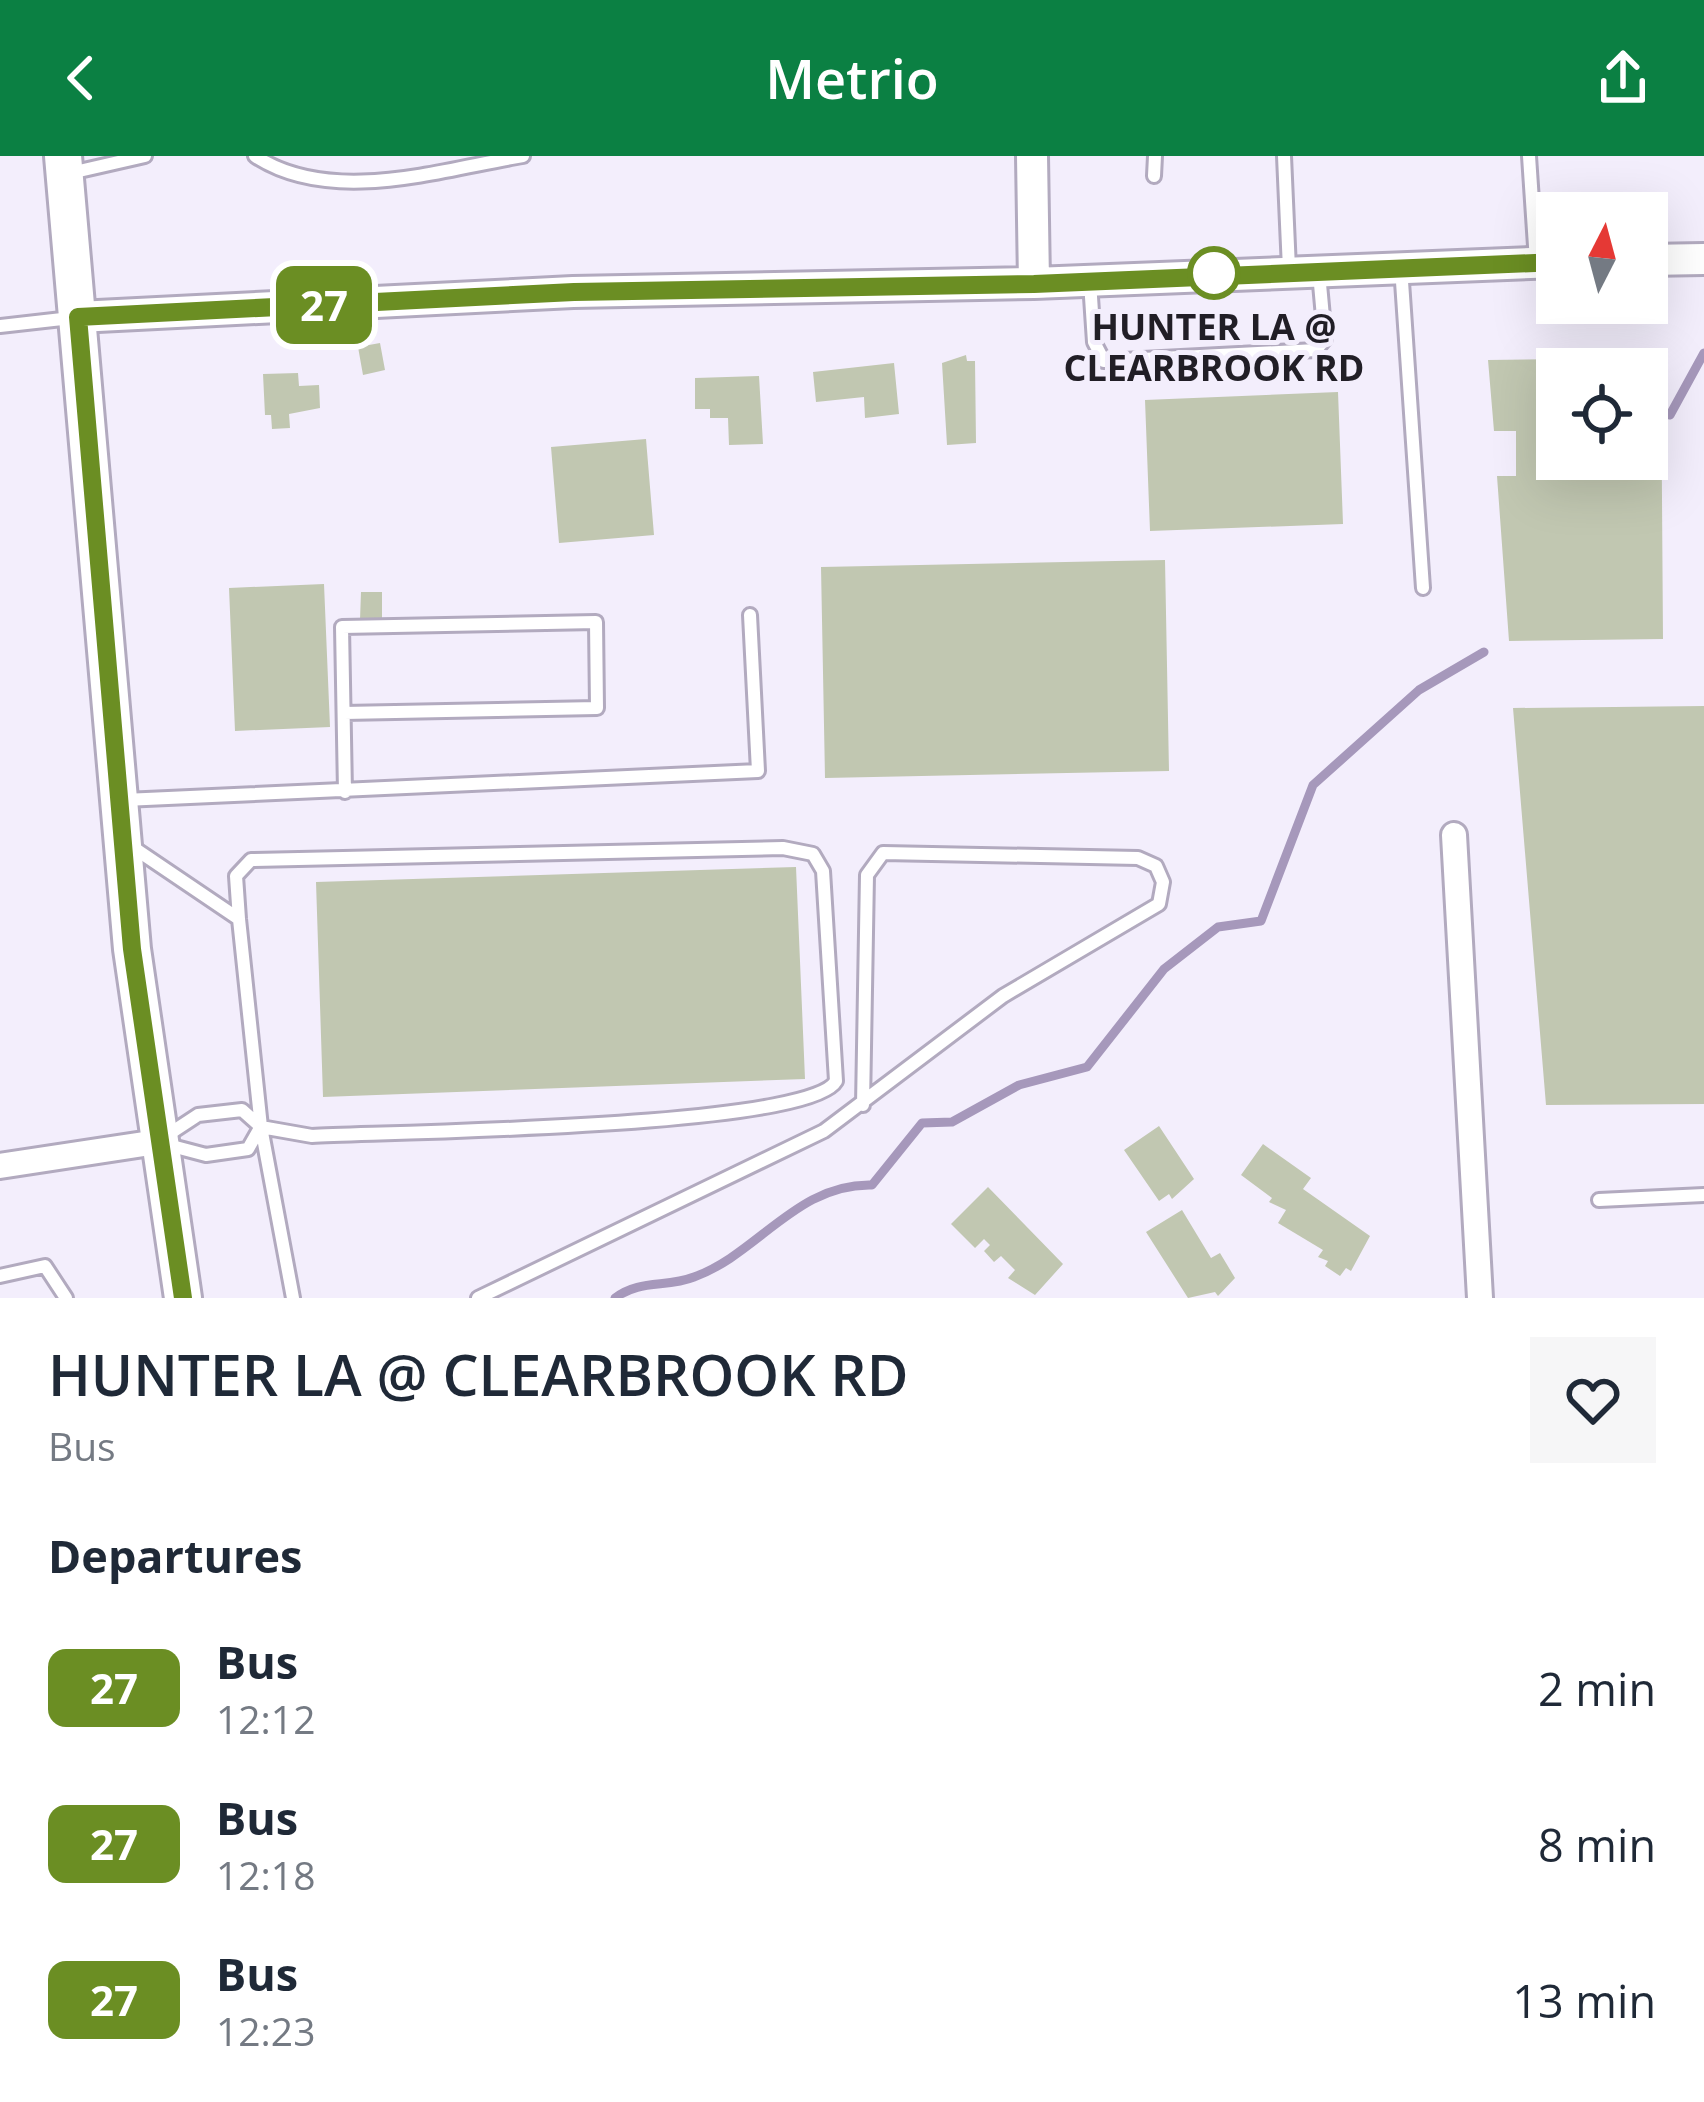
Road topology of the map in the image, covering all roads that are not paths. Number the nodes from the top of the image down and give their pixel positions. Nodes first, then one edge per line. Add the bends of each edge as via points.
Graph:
1 (145, 156) edge
2 (256, 156) edge
3 (523, 156) edge
4 (1032, 156) edge
5 (1155, 156) edge
6 (1284, 156) edge
7 (1529, 156) edge
8 (64, 165) edge
9 (1154, 176) dead end
10 (1536, 200) edge
11 (1704, 259) edge
12 (1668, 260) edge
13 (1536, 262) edge
14 (1400, 266) junction
15 (1304, 270) junction
16 (1090, 280) junction
17 (1034, 284) junction
18 (78, 317) junction
19 (0, 326) edge
20 (1423, 588) dead end
21 (750, 615) dead end
22 (344, 713) junction
23 (345, 792) junction
24 (117, 800) junction
25 (1454, 835) dead end
26 (121, 839) junction
27 (239, 920) junction
28 (862, 1105) junction
29 (261, 1127) junction
30 (157, 1142) junction
31 (0, 1166) edge
32 (1704, 1195) edge
33 (1599, 1200) dead end
34 (0, 1276) edge
35 (66, 1298) edge
36 (183, 1298) edge
37 (293, 1298) edge
38 (478, 1298) edge
39 (1480, 1298) edge

1 - 8 lane
2 - 3 lane via 278,171 338,182
4 - 17 street
5 - 9 lane
6 - 15 lane
7 - 10 lane
8 - 18 main road
11 - 12 street
13 - 14 street
14 - 15 street
14 - 20 lane
15 - 16 street
15 - 16 lane via 1325,339 1316,350 1104,361 1094,342
16 - 17 street
17 - 18 street via 574,292
18 - 19 lane
18 - 24 main road
21 - 23 lane via 758,771
22 - 22 lane via 342,627 596,622 597,709
22 - 23 lane
23 - 24 lane
24 - 26 main road
25 - 39 street
26 - 27 lane
26 - 30 main road
27 - 29 lane
27 - 29 lane via 236,876 251,860 783,848 812,854 823,871 836,1081 830,1092 690,1119 312,1136
28 - 28 lane via 1003,996 1159,904 1156,866 1138,858 884,853 867,875
28 - 38 lane via 824,1131
29 - 30 lane via 248,1149 206,1155
29 - 30 lane via 242,1110 198,1114
29 - 37 lane
30 - 31 street
30 - 36 main road
32 - 33 lane
34 - 35 lane via 45,1266

